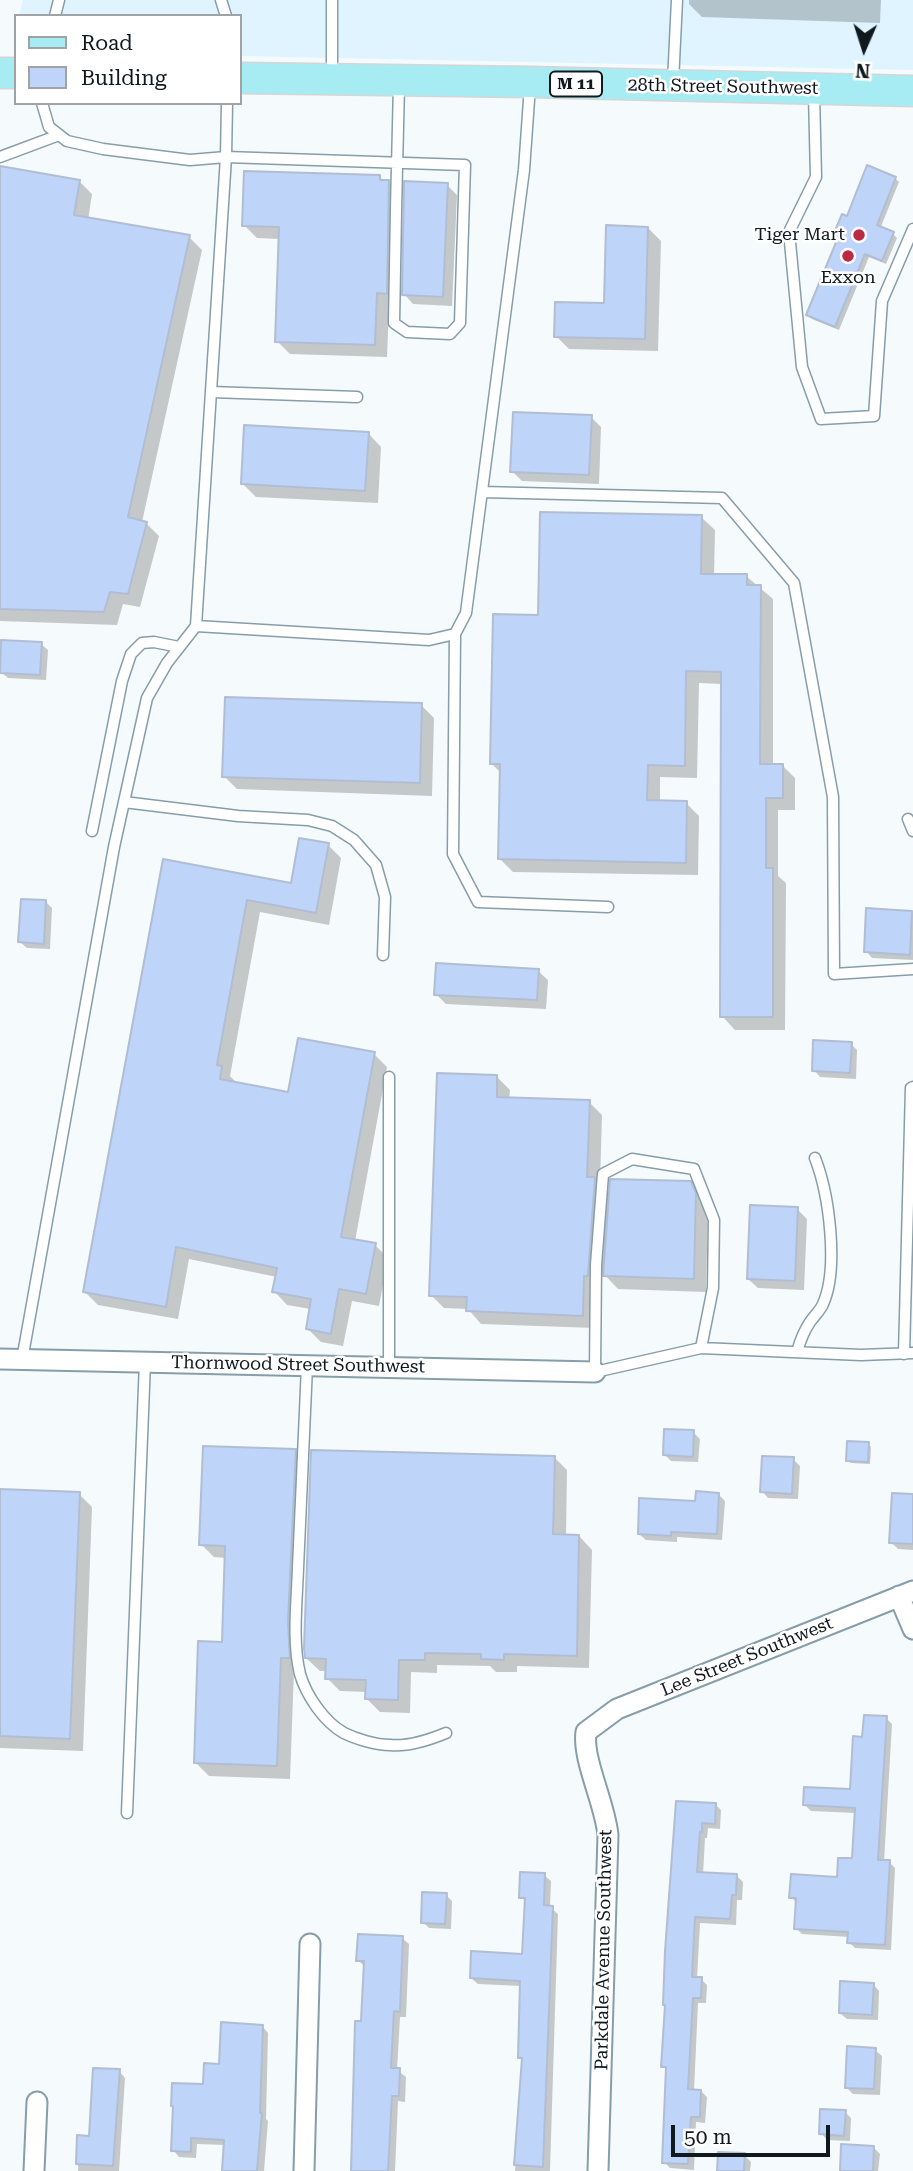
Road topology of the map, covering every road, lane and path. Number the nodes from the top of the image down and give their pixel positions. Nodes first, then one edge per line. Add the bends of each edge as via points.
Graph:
1 (332, 0) edge
2 (677, 0) edge
3 (242, 78) edge
4 (332, 80) junction
5 (399, 81) junction
6 (530, 82) junction
7 (673, 86) junction
8 (814, 89) junction
9 (913, 92) edge
10 (43, 105) edge
11 (227, 105) edge
12 (59, 135) junction
13 (0, 157) edge
14 (226, 158) junction
15 (397, 163) junction
16 (913, 229) edge
17 (211, 392) junction
18 (356, 397) dead end
19 (482, 492) junction
20 (196, 626) junction
21 (455, 634) junction
22 (180, 647) junction
23 (124, 802) junction
24 (908, 819) dead end
25 (92, 831) dead end
26 (913, 831) edge
27 (608, 907) dead end
28 (383, 955) dead end
29 (913, 970) edge
30 (389, 1077) dead end
31 (913, 1087) edge
32 (815, 1158) dead end
33 (701, 1348) junction
34 (797, 1352) junction
35 (909, 1354) edge
36 (0, 1359) edge
37 (22, 1360) junction
38 (145, 1362) junction
39 (306, 1366) junction
40 (389, 1367) junction
41 (595, 1372) junction
42 (906, 1593) edge
43 (913, 1629) edge
44 (586, 1732) joint
45 (446, 1733) dead end
46 (127, 1813) dead end
47 (310, 1944) dead end
48 (37, 2102) dead end
49 (34, 2171) edge
50 (304, 2171) edge
51 (598, 2171) edge

1 - 4 lane
2 - 7 lane
3 - 4 main road, 28th Street Southwest / M 11
4 - 5 main road, 28th Street Southwest / M 11
5 - 6 main road, 28th Street Southwest / M 11
5 - 15 lane
6 - 7 main road, 28th Street Southwest / M 11
6 - 19 lane via 524,170
7 - 8 main road, 28th Street Southwest / M 11
8 - 9 main road, 28th Street Southwest / M 11
8 - 16 lane via 816,177 789,232 802,367 821,419 874,416 882,301
10 - 12 lane via 49,127
11 - 14 lane
12 - 13 lane
12 - 14 lane via 67,141 141,155
14 - 15 lane
14 - 17 lane
15 - 15 lane via 394,323 407,332 450,334 460,323 465,165
17 - 18 lane
17 - 20 lane
19 - 21 lane via 466,613
19 - 29 lane via 722,498 794,583 833,797 834,974
20 - 21 lane via 429,640
20 - 22 lane
21 - 27 lane via 453,855 478,902
22 - 23 lane via 147,698
22 - 25 lane via 142,643 131,654
23 - 28 lane via 332,826 354,840 376,865 385,897
23 - 37 lane
24 - 26 lane
30 - 40 lane
31 - 35 lane
32 - 34 lane via 830,1229 830,1277 823,1306 810,1321
33 - 34 lane
33 - 41 lane
33 - 41 lane via 713,1289 714,1220 694,1169 632,1159 603,1174
34 - 35 lane
36 - 37 street, Thornwood Street Southwest
37 - 38 street, Thornwood Street Southwest
38 - 39 street, Thornwood Street Southwest
38 - 46 lane
39 - 40 street, Thornwood Street Southwest
39 - 45 lane via 297,1607 301,1677 314,1702 343,1732 391,1746
40 - 41 street, Thornwood Street Southwest
42 - 43 street
42 - 44 street, Lee Street Southwest via 617,1709
44 - 51 street, Parkdale Avenue Southwest via 584,1744 608,1835
47 - 50 street
48 - 49 street

